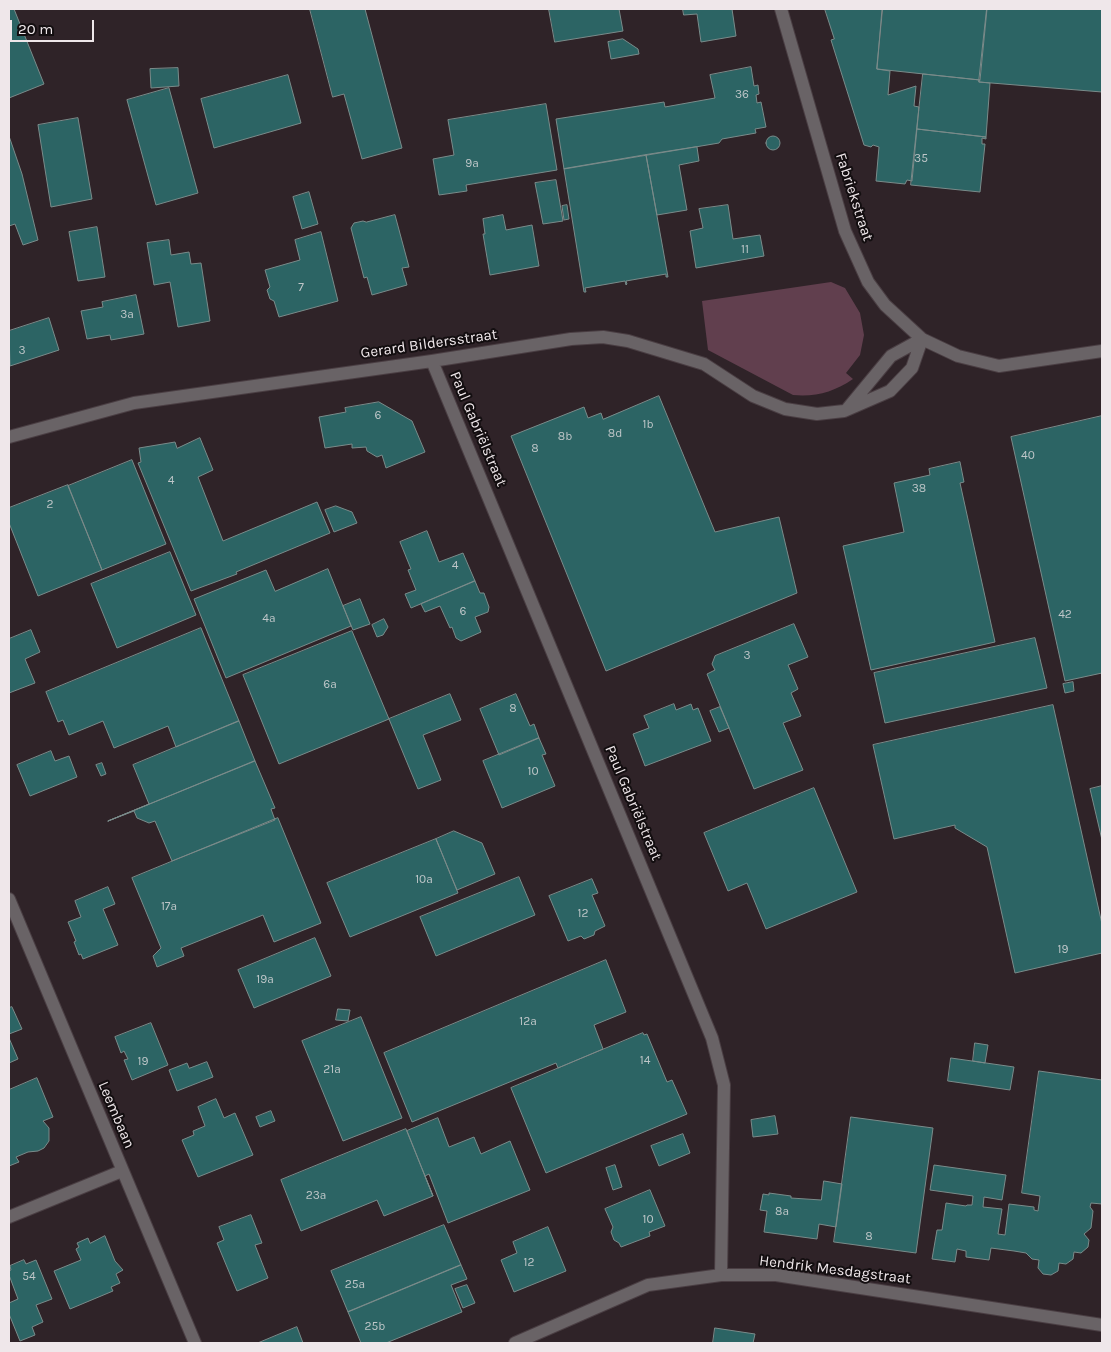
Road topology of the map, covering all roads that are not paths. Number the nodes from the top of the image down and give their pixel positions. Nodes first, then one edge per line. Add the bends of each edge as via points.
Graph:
1 (781, 9) edge
2 (922, 339) junction
3 (1102, 351) edge
4 (432, 360) junction
5 (844, 411) junction
6 (9, 437) edge
7 (9, 899) edge
8 (122, 1171) junction
9 (9, 1217) edge
10 (721, 1275) junction
11 (1102, 1325) edge
12 (195, 1343) edge
13 (515, 1343) edge

1 - 2 street, Fabriekstraat via 845,231 868,282 885,305
2 - 3 street, Fabriekstraat via 958,356 999,366
2 - 5 street via 891,356
2 - 5 street, Gerard Bildersstraat via 912,368 890,391
4 - 5 street, Gerard Bildersstraat via 571,339 603,337 628,340 704,364 754,396 786,409 817,414
4 - 6 street, Gerard Bildersstraat via 134,403
4 - 10 street, Paul Gabriëlstraat via 712,1038 724,1085
7 - 8 street, Leembaan
8 - 9 street
8 - 12 street, Leembaan
10 - 11 street, Hendrik Mesdagstraat via 776,1275
10 - 13 street, Hendrik Mesdagstraat via 648,1285

